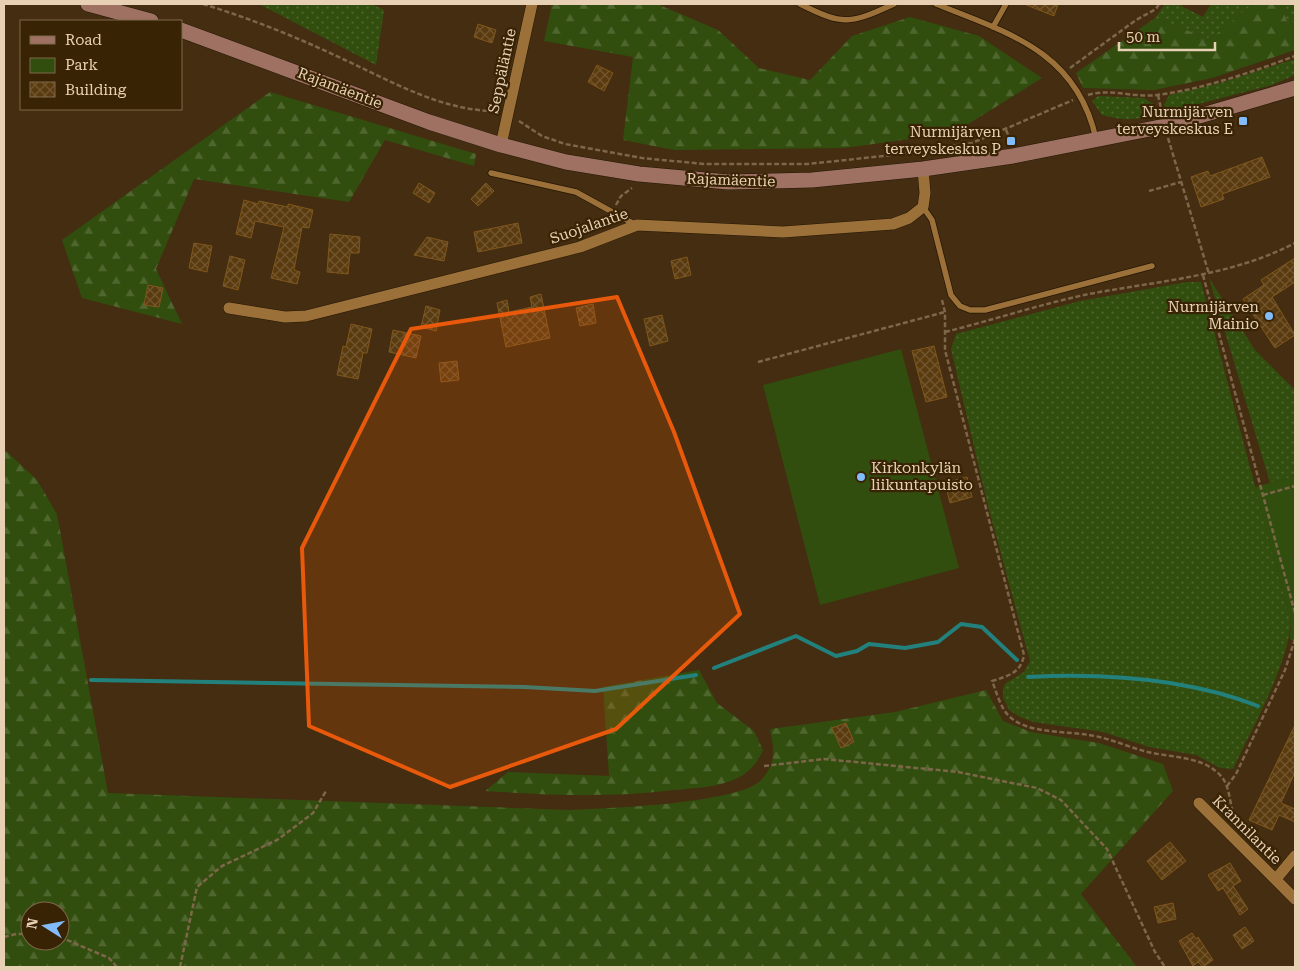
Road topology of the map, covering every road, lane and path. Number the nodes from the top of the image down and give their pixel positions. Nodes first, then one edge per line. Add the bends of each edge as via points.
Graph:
1 (88, 4) edge
2 (203, 4) edge
3 (532, 4) edge
4 (800, 4) edge
5 (894, 4) edge
6 (936, 4) edge
7 (1006, 4) edge
8 (1158, 4) edge
9 (147, 20) edge
10 (993, 27) junction
11 (182, 30) edge
12 (1295, 56) edge
13 (1065, 72) junction
14 (1295, 88) edge
15 (1158, 95) junction
16 (1080, 97) junction
17 (508, 116) junction
18 (1165, 126) junction
19 (1006, 130) junction
20 (1011, 141) dead end
21 (1096, 141) junction
22 (501, 146) junction
23 (923, 169) junction
24 (491, 173) dead end
25 (1181, 182) junction
26 (1149, 191) dead end
27 (923, 207) junction
28 (637, 225) junction
29 (1295, 243) edge
30 (1152, 266) dead end
31 (1209, 274) junction
32 (1203, 275) junction
33 (941, 294) dead end
34 (230, 308) dead end
35 (945, 312) junction
36 (945, 332) junction
37 (758, 362) dead end
38 (1295, 486) edge
39 (1263, 496) junction
40 (1295, 613) edge
41 (1295, 639) edge
42 (764, 766) dead end
43 (1228, 786) junction
44 (326, 791) dead end
45 (1199, 803) dead end
46 (1240, 827) dead end
47 (1295, 856) edge
48 (1276, 879) junction
49 (1295, 899) edge
50 (20, 934) edge
51 (4, 937) edge
52 (70, 941) edge
53 (117, 967) edge
54 (180, 967) edge
55 (1165, 967) edge

1 - 9 main road
2 - 17 path via 239,15 428,98 462,109 499,111
3 - 17 street, Seppäläntie
4 - 5 lane via 828,18 848,21
6 - 10 lane
7 - 10 lane
8 - 13 path via 1156,9
10 - 13 lane via 1041,51
11 - 22 main road, Rajamäentie
12 - 15 path
13 - 16 lane
14 - 18 main road, Rajamäentie
15 - 16 path via 1096,92
15 - 18 path
16 - 19 path
16 - 21 lane via 1092,120
17 - 19 path via 542,136 564,144 642,158 704,164 807,164 884,156 956,147
17 - 22 street, Seppäläntie
18 - 21 main road, Rajamäentie
18 - 25 path
19 - 20 path
21 - 23 main road, Rajamäentie
22 - 23 main road, Rajamäentie via 566,162 639,174 728,182 812,180
23 - 27 street
24 - 28 lane via 576,192
25 - 26 path
25 - 31 path
27 - 28 street, Suojalantie via 909,218 893,224 860,228 783,232
27 - 30 lane via 932,220 951,295 960,306 970,310 985,310
28 - 34 street, Suojalantie via 580,247 306,316 285,317
29 - 31 path
31 - 32 path
32 - 36 path via 1087,295
32 - 39 path
33 - 35 path
35 - 36 path
35 - 37 path
36 - 43 path via 945,350 1024,655 1018,670 992,681 1001,704 1009,716 1034,727 1091,735 1198,762 1220,774
38 - 39 path
39 - 40 path
41 - 43 path via 1285,670
42 - 55 path via 824,759 958,772 1037,788 1061,800 1107,849
43 - 46 path via 1232,814
44 - 54 path via 313,813 277,840 222,866 197,887
45 - 48 street, Krannilantie
47 - 48 street
48 - 49 street, Krannilantie
50 - 51 path
52 - 53 path via 109,958

